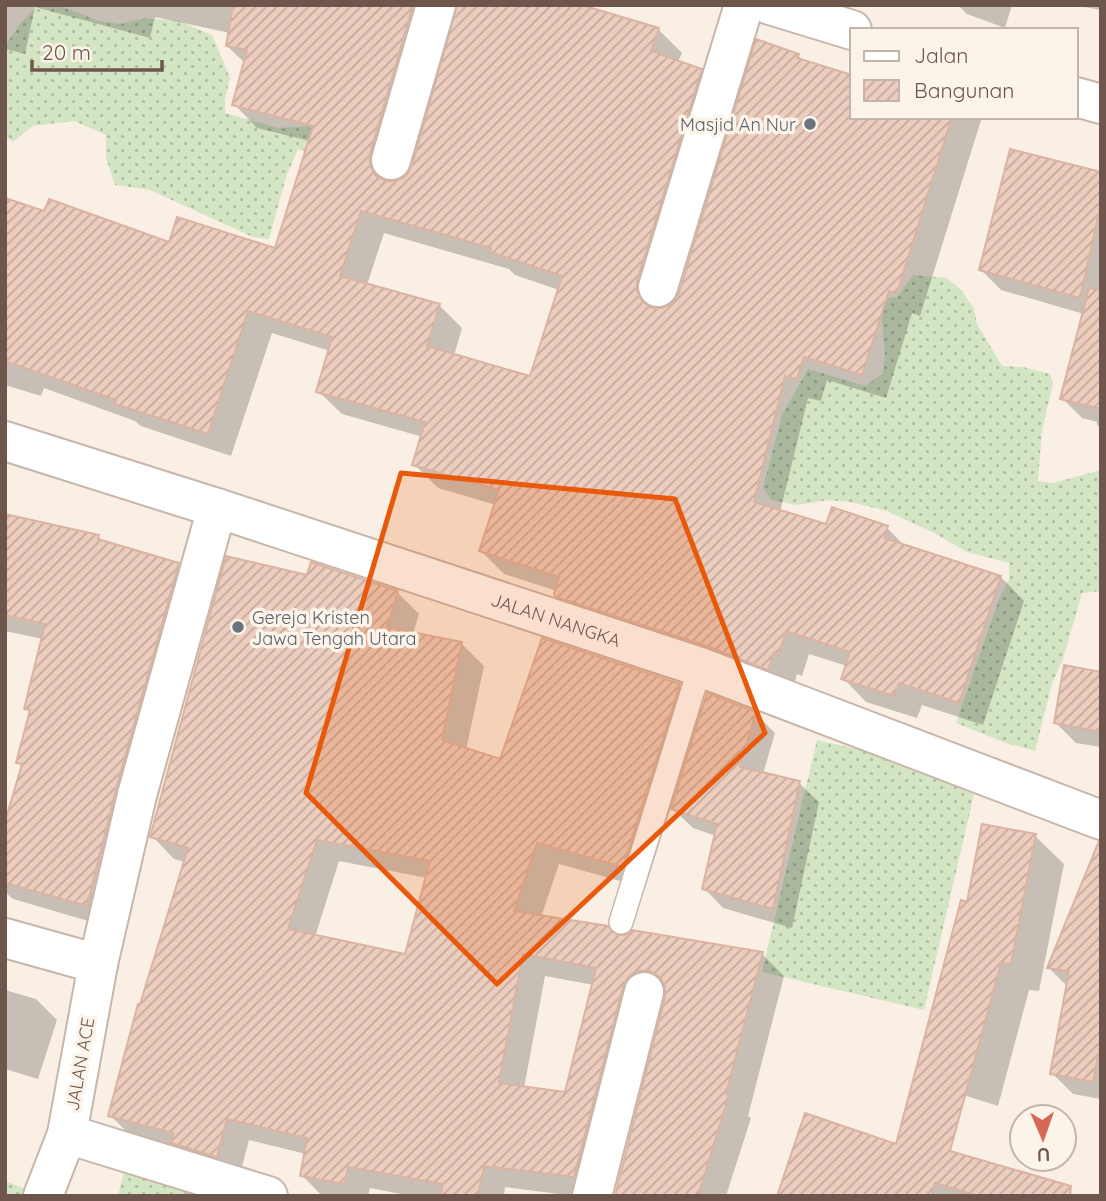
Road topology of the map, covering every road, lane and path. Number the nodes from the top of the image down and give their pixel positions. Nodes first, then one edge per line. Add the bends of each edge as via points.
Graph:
1 (436, 5) edge
2 (744, 5) edge
3 (770, 5) edge
4 (850, 29) edge
5 (1078, 98) edge
6 (1101, 104) edge
7 (391, 160) dead end
8 (658, 287) dead end
9 (5, 441) edge
10 (217, 508) junction
11 (699, 667) junction
12 (1101, 820) edge
13 (621, 922) dead end
14 (5, 938) edge
15 (98, 964) junction
16 (645, 992) dead end
17 (67, 1134) junction
18 (43, 1196) edge
19 (268, 1196) edge
20 (592, 1196) edge

1 - 7 street
2 - 8 street
3 - 4 street
5 - 6 street
9 - 10 street, JALAN NANGKA
10 - 11 street, JALAN NANGKA
10 - 15 street, JALAN ACE via 137,795
11 - 12 street, JALAN NANGKA
11 - 13 lane
14 - 15 street
15 - 17 street, JALAN ACE
16 - 20 street
17 - 18 street
17 - 19 street, JALAN ACE

